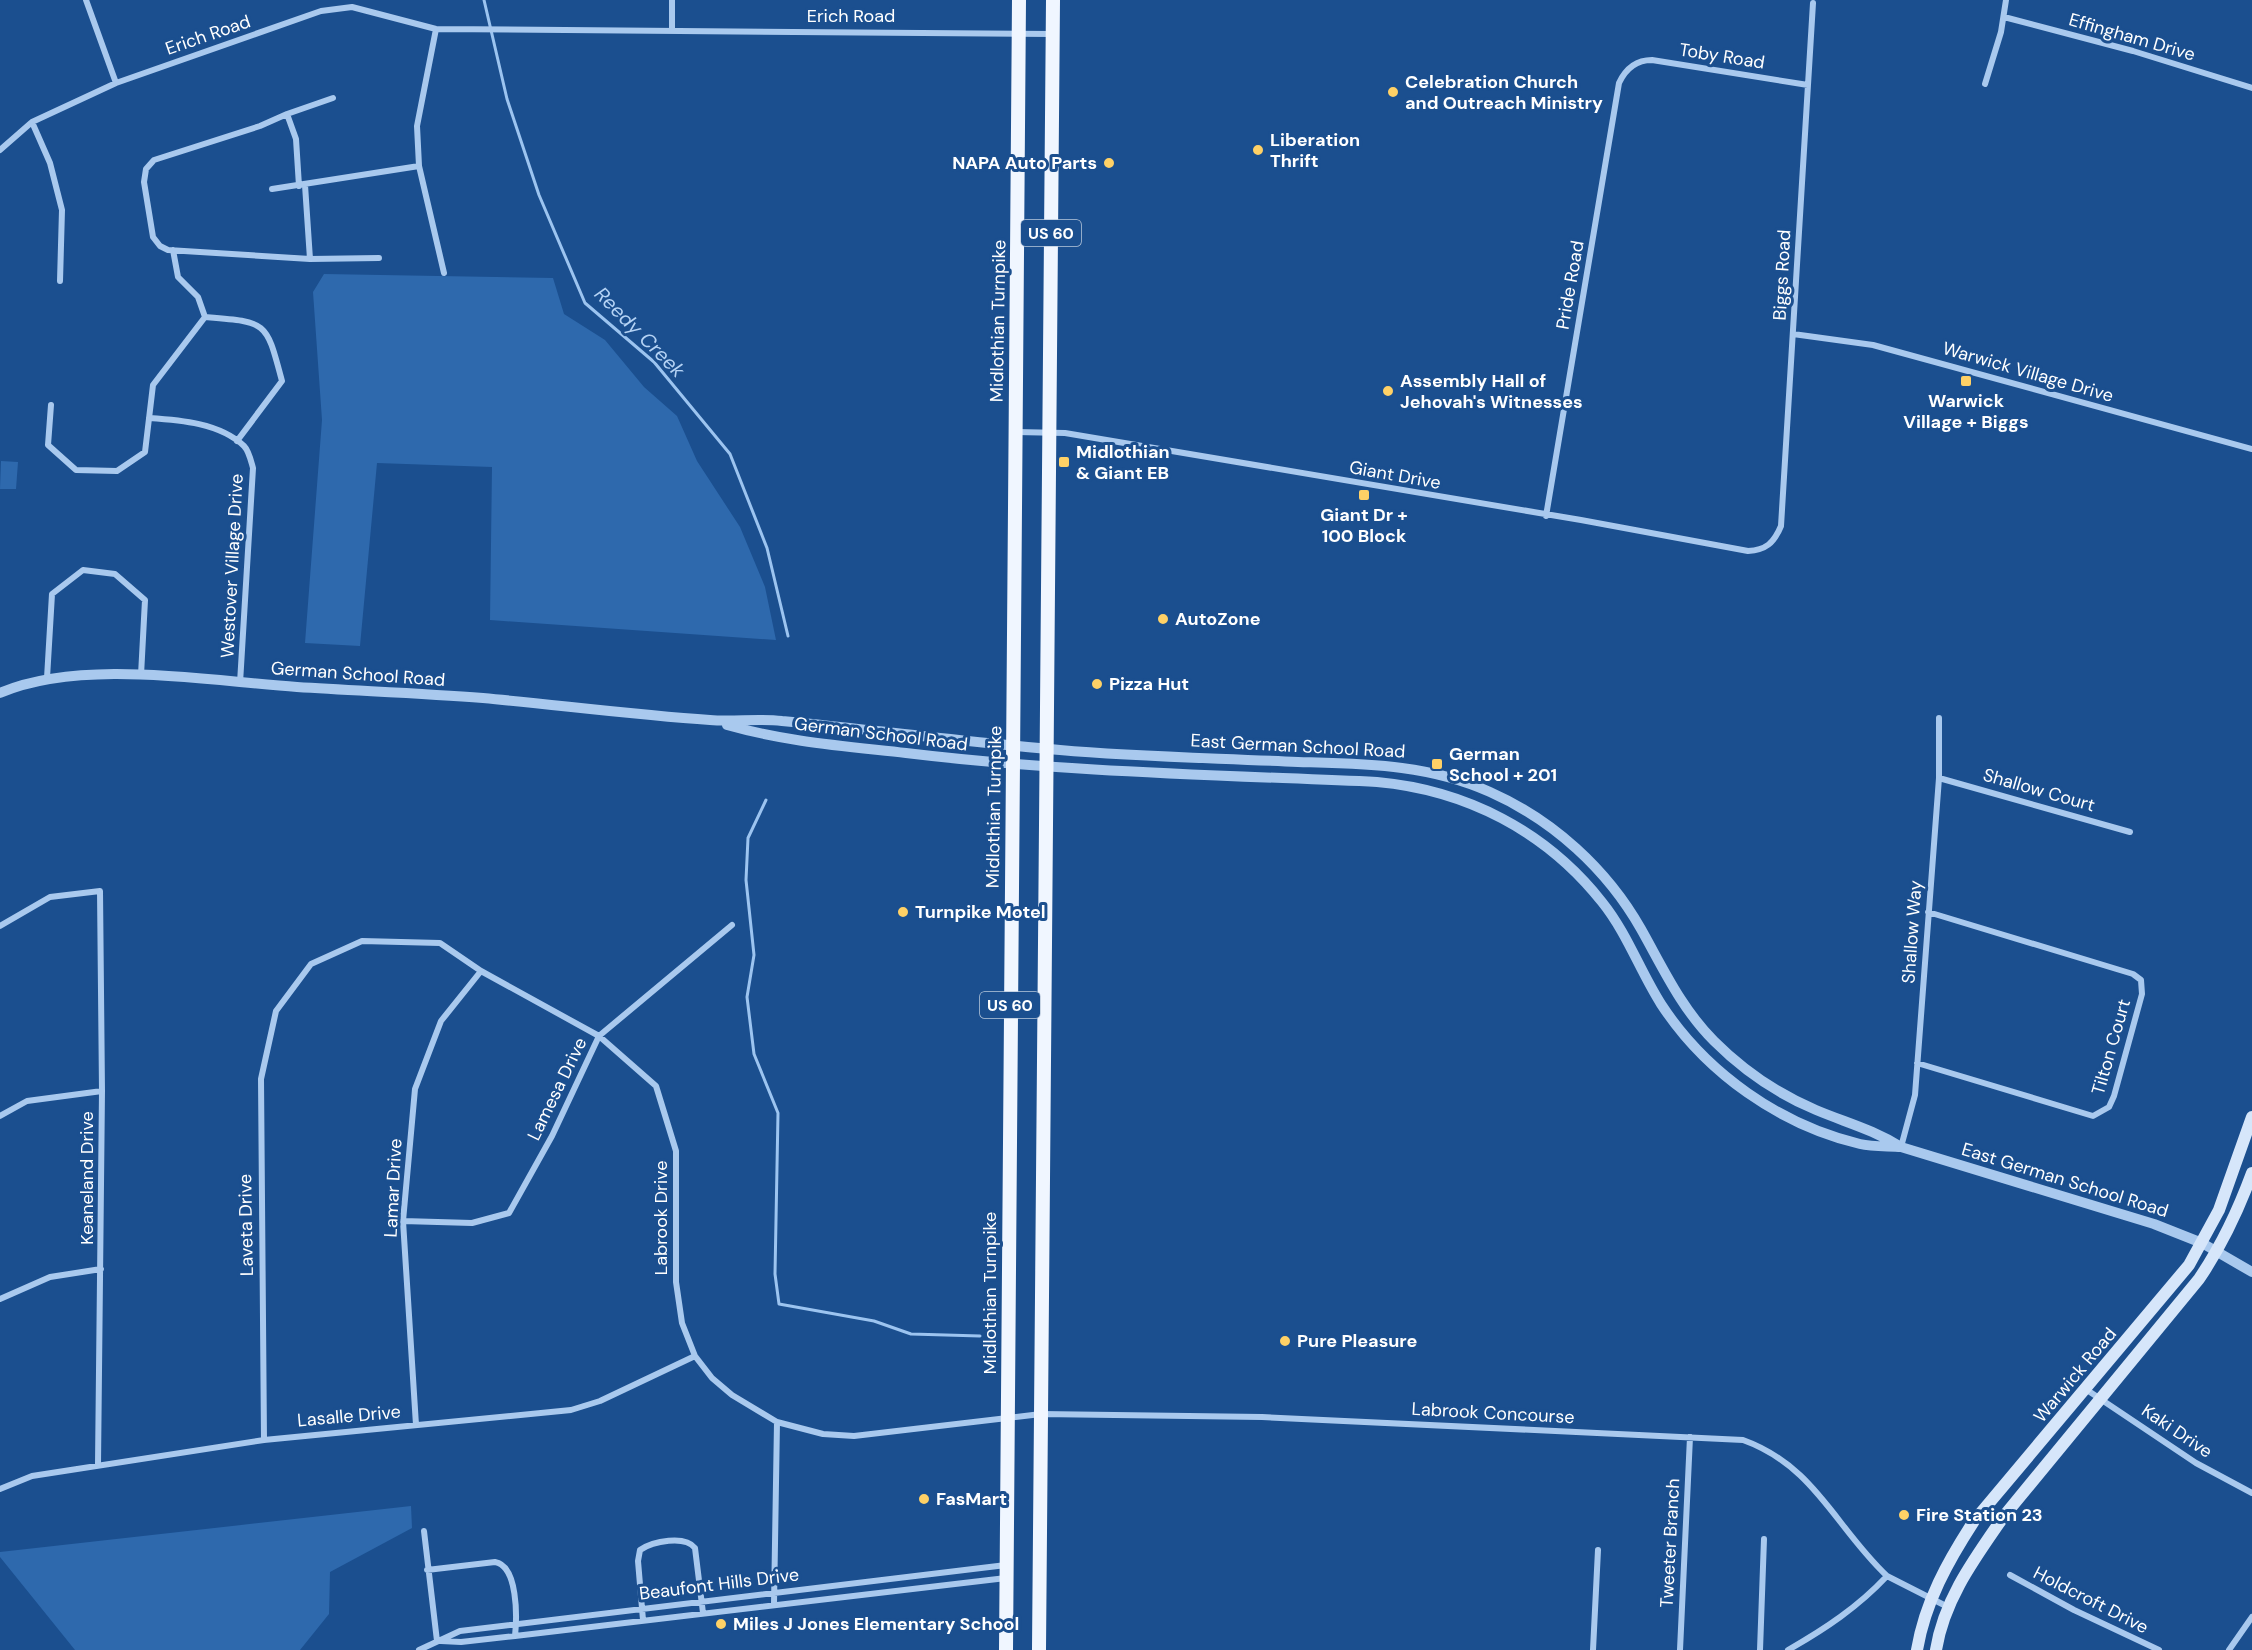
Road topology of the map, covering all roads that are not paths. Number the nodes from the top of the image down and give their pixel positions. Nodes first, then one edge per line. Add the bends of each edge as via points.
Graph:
1 (86, 0) edge
2 (672, 0) edge
3 (1019, 0) edge
4 (1053, 0) edge
5 (2006, 0) edge
6 (1813, 3) dead end
7 (352, 4) edge
8 (2004, 17) junction
9 (436, 29) junction
10 (672, 30) junction
11 (1019, 32) junction
12 (1053, 34) junction
13 (1632, 65) joint
14 (116, 83) junction
15 (1984, 84) dead end
16 (1808, 86) junction
17 (2252, 88) edge
18 (333, 98) dead end
19 (287, 114) junction
20 (32, 122) junction
21 (0, 150) edge
22 (419, 166) junction
23 (302, 186) junction
24 (272, 189) dead end
25 (173, 250) junction
26 (379, 258) dead end
27 (310, 259) junction
28 (444, 273) dead end
29 (60, 281) dead end
30 (205, 317) junction
31 (1793, 334) junction
32 (51, 405) dead end
33 (149, 418) junction
34 (1016, 432) junction
35 (1049, 432) junction
36 (237, 441) junction
37 (2252, 449) edge
38 (1546, 516) junction
39 (1769, 546) joint
40 (141, 675) junction
41 (47, 678) junction
42 (240, 683) junction
43 (0, 693) edge
44 (1939, 718) dead end
45 (715, 721) junction
46 (1012, 747) junction
47 (1046, 749) junction
48 (1343, 763) junction
49 (1012, 765) junction
50 (1046, 768) junction
51 (1939, 778) junction
52 (1341, 781) junction
53 (2130, 832) dead end
54 (1928, 912) junction
55 (732, 924) dead end
56 (0, 926) edge
57 (480, 971) junction
58 (276, 1011) joint
59 (599, 1036) junction
60 (1917, 1063) junction
61 (102, 1090) junction
62 (0, 1116) edge
63 (2252, 1116) edge
64 (1901, 1147) junction
65 (2252, 1173) edge
66 (403, 1221) junction
67 (2202, 1243) junction
68 (2217, 1252) junction
69 (101, 1269) junction
70 (2252, 1272) edge
71 (0, 1299) edge
72 (695, 1356) junction
73 (2086, 1390) junction
74 (2102, 1398) junction
75 (1041, 1414) junction
76 (1008, 1417) junction
77 (777, 1422) junction
78 (416, 1425) junction
79 (1690, 1437) junction
80 (264, 1440) junction
81 (98, 1465) junction
82 (0, 1489) edge
83 (2252, 1493) edge
84 (424, 1531) dead end
85 (1764, 1539) dead end
86 (1598, 1550) dead end
87 (428, 1570) junction
88 (1006, 1571) junction
89 (2010, 1575) dead end
90 (1887, 1576) junction
91 (774, 1593) junction
92 (1931, 1599) junction
93 (701, 1601) junction
94 (774, 1604) junction
95 (1948, 1607) junction
96 (643, 1608) junction
97 (703, 1614) junction
98 (2252, 1617) edge
99 (643, 1620) junction
100 (516, 1623) junction
101 (516, 1636) junction
102 (437, 1641) junction
103 (419, 1650) edge
104 (1006, 1650) edge
105 (1039, 1650) edge
106 (1593, 1650) edge
107 (1680, 1650) edge
108 (1760, 1650) edge
109 (1788, 1650) edge
110 (1917, 1650) edge
111 (1936, 1650) edge
112 (2159, 1650) edge
113 (2229, 1650) edge

1 - 14 street
2 - 10 street
3 - 11 main road, Midlothian Turnpike / US 60
4 - 12 main road, US 60
5 - 8 street
6 - 16 street, Biggs Road
7 - 9 street, Erich Road
7 - 14 street, Erich Road via 321,11
8 - 15 street
8 - 17 street, Effingham Drive
9 - 10 street, Erich Road
9 - 22 street via 417,126
10 - 11 street, Erich Road
11 - 12 street, Erich Road
11 - 34 main road, Midlothian Turnpike / US 60
12 - 35 main road, US 60
13 - 16 street, Toby Road via 1652,60
13 - 38 street, Pride Road via 1623,72 1619,83
14 - 20 street, Erich Road
16 - 31 street, Biggs Road
18 - 19 street
19 - 23 street via 296,139
19 - 25 street via 154,160 146,169 144,182 153,237 160,246
20 - 21 street, Erich Road
20 - 29 street via 50,163 62,210
22 - 23 street
22 - 28 street
23 - 24 street
23 - 27 street
25 - 27 street
25 - 30 street via 178,277 198,297
26 - 27 street
30 - 33 street via 153,386
30 - 36 street via 251,321 270,336 282,381
31 - 37 street, Warwick Village Drive via 1873,345
31 - 39 street, Biggs Road via 1781,526
32 - 33 street via 48,445 76,470 117,471 145,452
33 - 36 street via 183,420
34 - 35 street, Giant Drive
34 - 46 main road, Midlothian Turnpike / US 60
35 - 38 street, Giant Drive
35 - 47 main road, US 60
36 - 42 street, Westover Village Drive via 246,448 253,468
38 - 39 street, Giant Drive via 1749,551
40 - 41 street, German School Road
40 - 41 street via 145,600 115,574 84,570 52,594
40 - 42 street, German School Road
41 - 43 street, German School Road
42 - 45 street, German School Road via 480,698
44 - 51 street, Shallow Way
45 - 46 street, German School Road via 774,720
45 - 49 street, German School Road via 771,737
46 - 47 street, German School Road
46 - 49 main road, Midlothian Turnpike / US 60
47 - 48 street, East German School Road
47 - 50 main road, US 60
48 - 52 street
48 - 64 street, East German School Road via 1401,766 1436,773 1487,790 1534,815 1576,847 1610,882 1683,1004 1732,1058 1789,1097 1871,1129
49 - 50 street, German School Road
49 - 76 main road, Midlothian Turnpike / US 60
50 - 52 street, East German School Road
50 - 75 main road, US 60
51 - 53 street, Shallow Court
51 - 54 street, Shallow Way
52 - 64 street, East German School Road via 1394,784 1446,794 1524,830 1565,862 1601,901 1673,1021 1728,1078 1764,1104 1812,1128 1862,1145
54 - 60 street, Shallow Way
54 - 60 street, Tilton Court via 2133,974 2141,980 2142,994 2114,1096 2109,1107 2093,1116
55 - 59 street, Lamesa Drive
56 - 61 street, Keaneland Drive via 50,897 100,891
57 - 58 street, Labrook Drive via 440,943 362,941 312,964
57 - 59 street, Labrook Drive
57 - 66 street, Lamar Drive via 441,1021 416,1089
58 - 80 street, Laveta Drive via 261,1079
59 - 66 street, Lamesa Drive via 552,1136 509,1213 472,1223
59 - 72 street, Labrook Drive via 656,1086 676,1151 678,1308
60 - 64 street, Shallow Way via 1911,1118
61 - 62 street via 27,1101
61 - 69 street, Keaneland Drive
63 - 67 main road, Warwick Road via 2219,1210
64 - 67 street, East German School Road via 2142,1220
65 - 68 main road, Warwick Road
66 - 78 street, Lamar Drive
67 - 68 street, East German School Road
67 - 73 main road, Warwick Road via 2169,1291
68 - 70 street, East German School Road
68 - 74 main road, Warwick Road
69 - 71 street via 50,1277
69 - 81 street, Keaneland Drive
72 - 77 street, Labrook Drive via 732,1395
72 - 78 street, Lasalle Drive via 600,1401 571,1410
73 - 74 street, Kaki Drive
73 - 92 main road, Warwick Road via 1974,1521
74 - 83 street, Kaki Drive via 2196,1463
74 - 95 main road, Warwick Road via 2004,1516
75 - 76 street, Labrook Drive
75 - 79 street, Labrook Concourse via 1262,1417
75 - 105 main road, US 60
76 - 77 street, Labrook Drive via 861,1436 823,1434
76 - 88 main road, Midlothian Turnpike / US 60
77 - 91 street
78 - 80 street, Lasalle Drive
79 - 90 street, Labrook Concourse via 1743,1440 1784,1460 1804,1477
79 - 107 street, Tweeter Branch
80 - 81 street, Lasalle Drive
81 - 82 street, Lasalle Drive via 32,1476
84 - 87 street
85 - 108 street
86 - 106 street
87 - 100 street via 495,1562 504,1565 511,1576
87 - 102 street
88 - 91 street, Beaufont Hills Drive
88 - 94 street, Beaufont Hills Drive
88 - 104 main road, Midlothian Turnpike / US 60
89 - 112 street, Holdcroft Drive
90 - 92 street
90 - 109 street via 1846,1614
91 - 93 street, Beaufont Hills Drive
91 - 94 street
92 - 95 street
92 - 110 main road, Warwick Road
93 - 96 street, Beaufont Hills Drive
93 - 96 street via 695,1548 680,1540 640,1550
93 - 97 street
94 - 97 street, Beaufont Hills Drive
95 - 111 main road, Warwick Road
96 - 99 street
96 - 100 street, Beaufont Hills Drive
97 - 99 street, Beaufont Hills Drive
98 - 113 street
99 - 101 street, Beaufont Hills Drive
100 - 101 street
100 - 102 street, Beaufont Hills Drive via 460,1631
101 - 102 street, Beaufont Hills Drive
102 - 103 street, Beaufont Hills Drive

